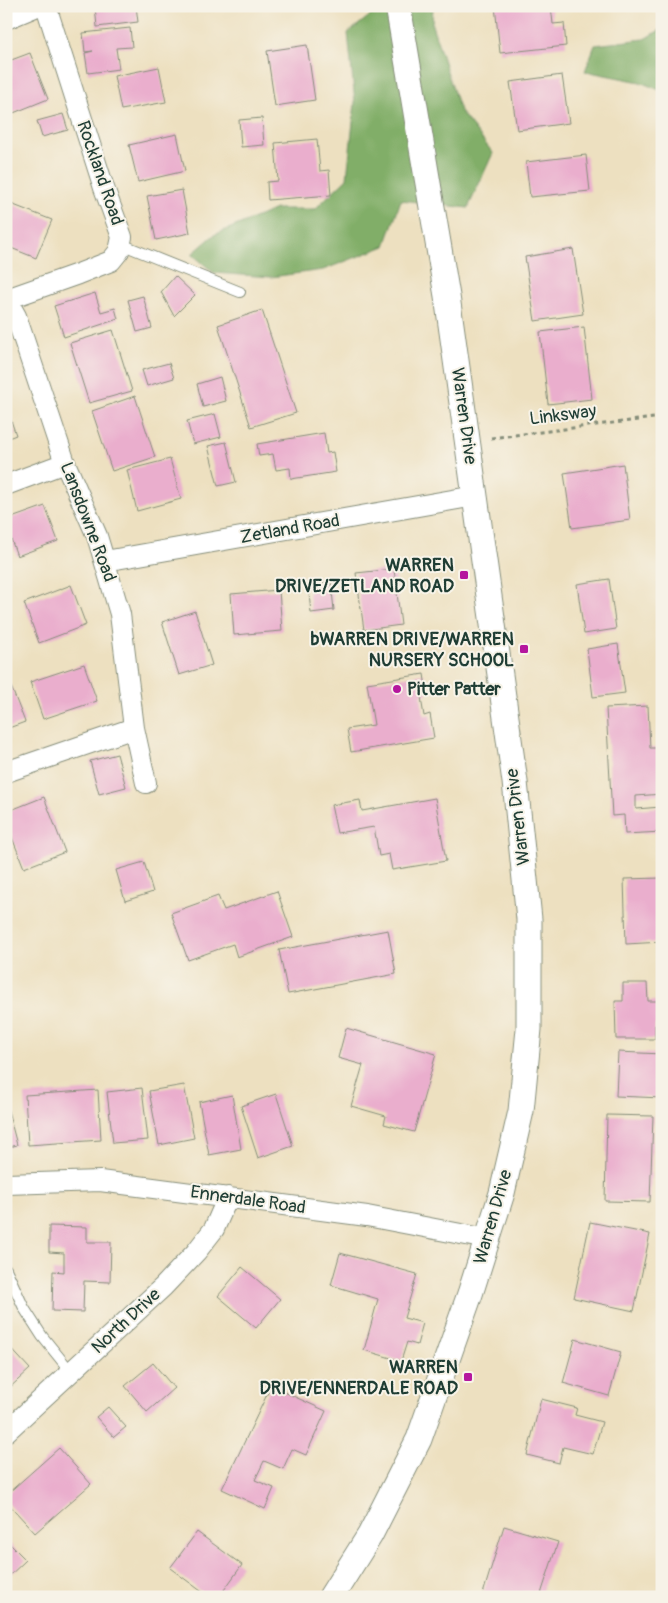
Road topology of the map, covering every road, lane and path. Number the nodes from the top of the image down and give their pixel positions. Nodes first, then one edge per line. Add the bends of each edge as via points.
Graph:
1 (37, 6) edge
2 (46, 6) edge
3 (398, 6) edge
4 (6, 19) edge
5 (121, 244) junction
6 (240, 292) dead end
7 (6, 299) edge
8 (662, 417) edge
9 (467, 441) junction
10 (64, 463) junction
11 (6, 484) edge
12 (475, 496) junction
13 (105, 561) junction
14 (134, 728) junction
15 (6, 772) edge
16 (146, 783) dead end
17 (6, 1184) edge
18 (228, 1197) junction
19 (487, 1239) junction
20 (6, 1269) edge
21 (71, 1372) junction
22 (6, 1432) edge
23 (331, 1597) edge

1 - 4 street
2 - 5 street, Rockland Road via 122,237
3 - 9 street, Warren Drive via 447,296
5 - 6 lane
5 - 7 street, Rockland Road via 120,251 111,261
7 - 10 street, Lansdowne Road via 16,316
8 - 9 path, Linksway
9 - 12 street, Warren Drive
10 - 11 street
10 - 13 street, Lansdowne Road
12 - 13 street, Zetland Road
12 - 19 street, Warren Drive via 530,919 529,1029 521,1111 502,1193
13 - 14 street, Lansdowne Road via 120,614
14 - 15 street
14 - 16 street, Lansdowne Road
17 - 18 street, Ennerdale Road via 100,1181
18 - 19 street, Ennerdale Road via 367,1216
18 - 21 street, North Drive via 214,1229 196,1252
19 - 23 street, Warren Drive via 419,1440 370,1535
20 - 21 lane via 28,1315
21 - 22 street, North Drive

